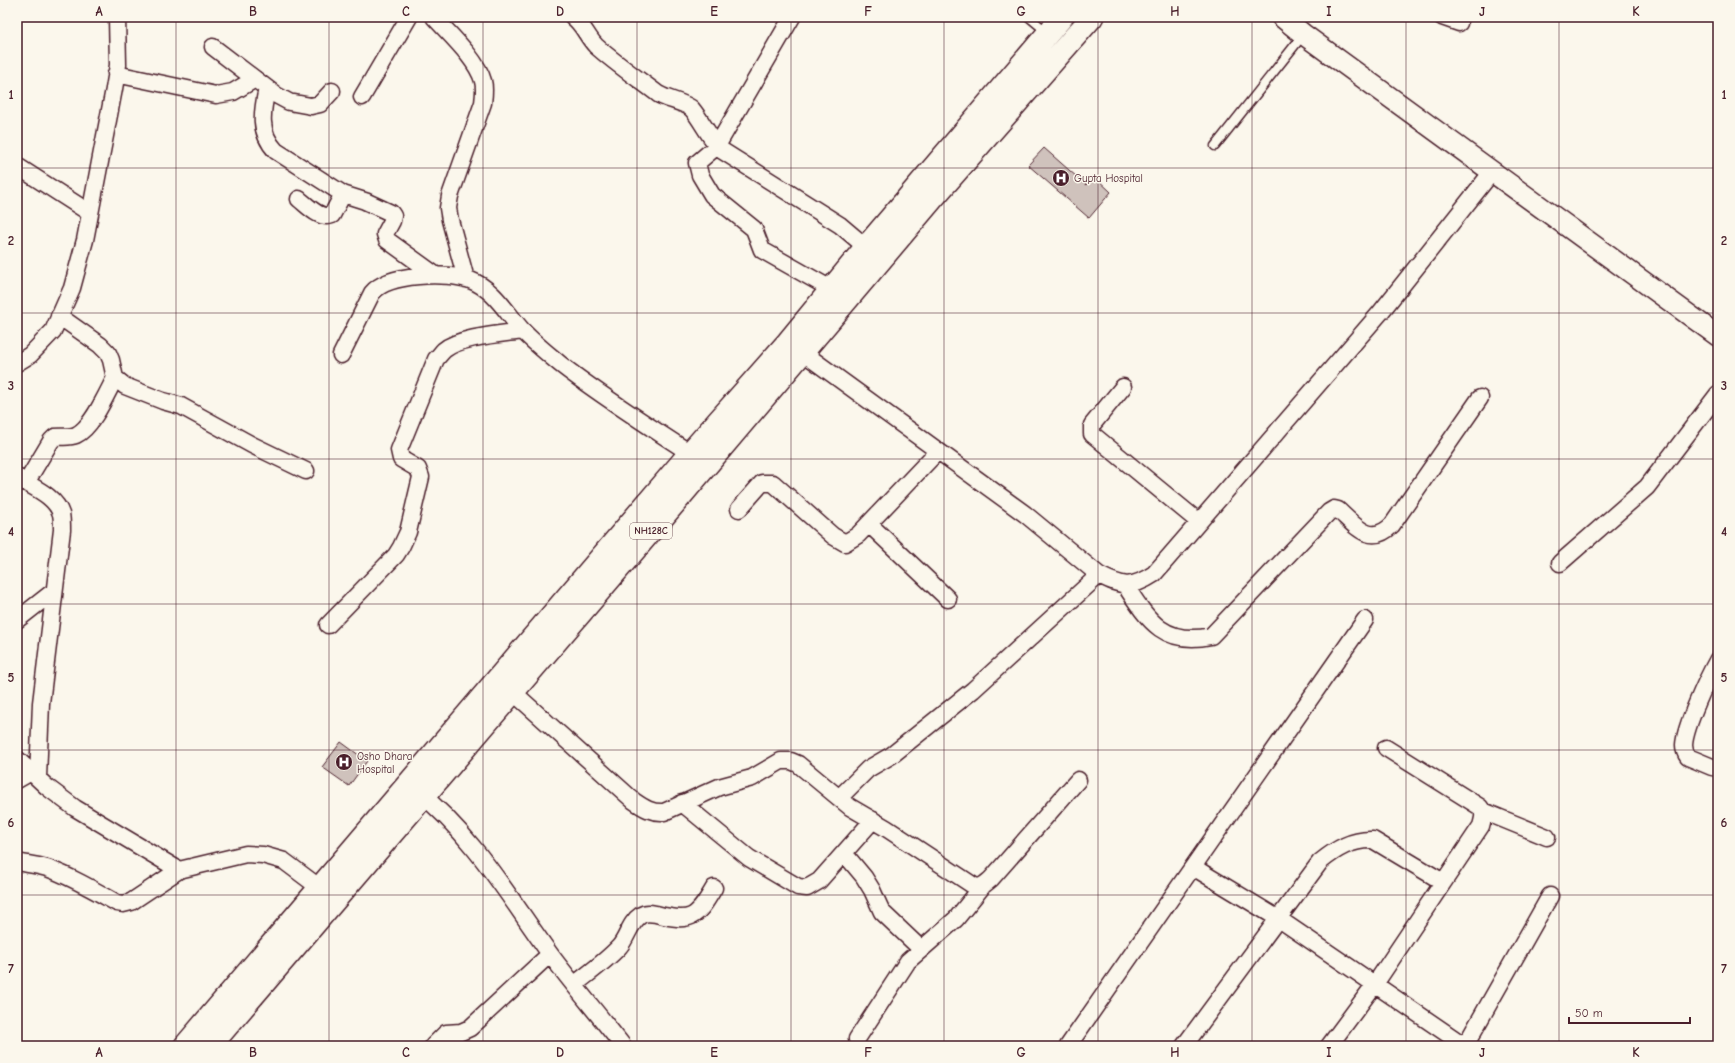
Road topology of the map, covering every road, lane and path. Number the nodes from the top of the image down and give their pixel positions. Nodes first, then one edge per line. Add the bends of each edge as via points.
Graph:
1 (117, 17) edge
2 (409, 17) edge
3 (434, 17) edge
4 (573, 17) edge
5 (792, 17) edge
6 (1029, 17) edge
7 (1062, 17) edge
8 (1092, 17) edge
9 (1282, 17) edge
10 (1442, 17) edge
11 (1459, 23) dead end
12 (1048, 34) junction
13 (1303, 34) junction
14 (213, 47) dead end
15 (116, 74) junction
16 (261, 84) junction
17 (332, 92) dead end
18 (362, 97) dead end
19 (717, 146) junction
20 (1216, 146) dead end
21 (17, 166) edge
22 (1492, 172) junction
23 (343, 194) junction
24 (299, 198) dead end
25 (90, 213) junction
26 (866, 247) junction
27 (434, 274) junction
28 (466, 279) junction
29 (831, 289) junction
30 (59, 316) junction
31 (522, 331) junction
32 (1718, 336) edge
33 (802, 352) junction
34 (341, 355) dead end
35 (17, 363) edge
36 (115, 378) junction
37 (1123, 387) dead end
38 (1718, 394) edge
39 (1480, 398) dead end
40 (937, 452) junction
41 (690, 453) junction
42 (306, 471) dead end
43 (21, 480) edge
44 (739, 509) dead end
45 (1200, 522) junction
46 (869, 524) junction
47 (1560, 563) dead end
48 (1099, 575) junction
49 (1124, 585) junction
50 (54, 591) junction
51 (948, 599) dead end
52 (17, 620) edge
53 (1365, 620) dead end
54 (328, 625) dead end
55 (1718, 658) edge
56 (513, 692) junction
57 (1386, 748) dead end
58 (17, 759) edge
59 (1718, 768) edge
60 (34, 775) junction
61 (17, 780) edge
62 (1078, 780) dead end
63 (416, 791) junction
64 (839, 798) junction
65 (682, 804) junction
66 (1483, 811) junction
67 (873, 820) junction
68 (1547, 837) dead end
69 (844, 853) junction
70 (17, 862) edge
71 (1193, 867) junction
72 (179, 870) junction
73 (1443, 882) junction
74 (982, 887) junction
75 (320, 888) junction
76 (714, 888) dead end
77 (1550, 896) dead end
78 (1279, 919) junction
79 (921, 949) junction
80 (550, 954) junction
81 (1376, 984) junction
82 (574, 985) junction
83 (857, 1039) dead end
84 (185, 1046) edge
85 (210, 1046) edge
86 (433, 1046) edge
87 (623, 1046) edge
88 (1068, 1046) edge
89 (1184, 1046) edge
90 (1329, 1046) edge

1 - 15 street
2 - 18 street
3 - 28 street via 476,67 483,80 483,102 448,208
4 - 19 street via 598,47 658,94 667,100 691,108
5 - 19 street
6 - 12 lane
7 - 12 highway, NH128C
8 - 33 highway, NH128C
9 - 13 street
10 - 11 street
12 - 26 highway, NH128C
13 - 20 lane
13 - 22 street
14 - 16 street
15 - 16 street via 216,95
15 - 25 street
16 - 17 street via 288,102 311,106 320,104
16 - 23 street via 262,124 270,144 276,151
19 - 26 street via 840,225
19 - 29 street via 696,163 700,176 712,195 754,229 762,250
21 - 25 street
22 - 32 street
22 - 45 street via 1380,313
23 - 24 street via 329,216 318,214
23 - 27 street via 391,213 392,221 385,234 387,240
25 - 30 street via 72,288
26 - 29 highway, NH128C
27 - 28 street
27 - 34 street via 396,280 376,288
28 - 31 street via 482,286 494,296
29 - 41 highway, NH128C
30 - 35 street via 53,331 43,343 30,356
30 - 36 street via 108,353
31 - 41 street via 585,383
31 - 54 street via 465,340 444,350 436,359 398,450 401,459 418,469 421,477 406,539 396,555
33 - 40 street
33 - 56 highway, NH128C
36 - 42 street via 133,390 181,406
36 - 43 street via 90,422 77,434 55,437
37 - 45 street via 1092,425 1092,434
38 - 47 street via 1647,487
39 - 49 street via 1385,532 1368,534 1334,509 1211,636 1185,638 1160,629 1146,617
40 - 46 street
40 - 48 street via 1025,514
41 - 63 highway, NH128C
43 - 50 street via 56,504 61,514 62,530
44 - 46 street via 762,484 774,483 841,542 850,541
45 - 49 street via 1154,574 1134,585
46 - 51 street
48 - 49 street
48 - 64 street via 973,690 892,755 868,769
50 - 52 street
50 - 60 street
53 - 71 street
55 - 59 street via 1700,698 1684,747 1688,757
56 - 63 highway, NH128C
56 - 65 street via 639,804 656,812 664,812
57 - 66 street
58 - 60 street
60 - 61 street
60 - 72 street via 75,808
62 - 74 street
63 - 75 highway, NH128C
63 - 80 street via 452,824 497,877
63 - 85 highway, NH128C via 298,941
64 - 65 street via 798,764 785,760 752,778 719,787
64 - 67 street
65 - 69 street via 749,858 798,887 807,888 819,881
66 - 68 street
66 - 73 street via 1481,826
67 - 69 street
67 - 74 street via 974,886
69 - 79 street via 864,877 882,912
70 - 72 street via 46,868 123,904 131,902
71 - 78 street
71 - 88 street
72 - 75 street via 255,854 284,861
73 - 78 street via 1381,844 1373,840 1362,840 1334,851 1320,862
73 - 81 street
74 - 79 street via 956,919
75 - 84 highway, NH128C
76 - 82 street via 703,908 694,916 672,918 642,914 633,923 619,947
77 - 81 street via 1465,1046
78 - 81 street
78 - 89 street
79 - 83 street via 900,972
80 - 82 street
80 - 86 street via 470,1028 461,1032 446,1033
81 - 90 street
82 - 87 street

